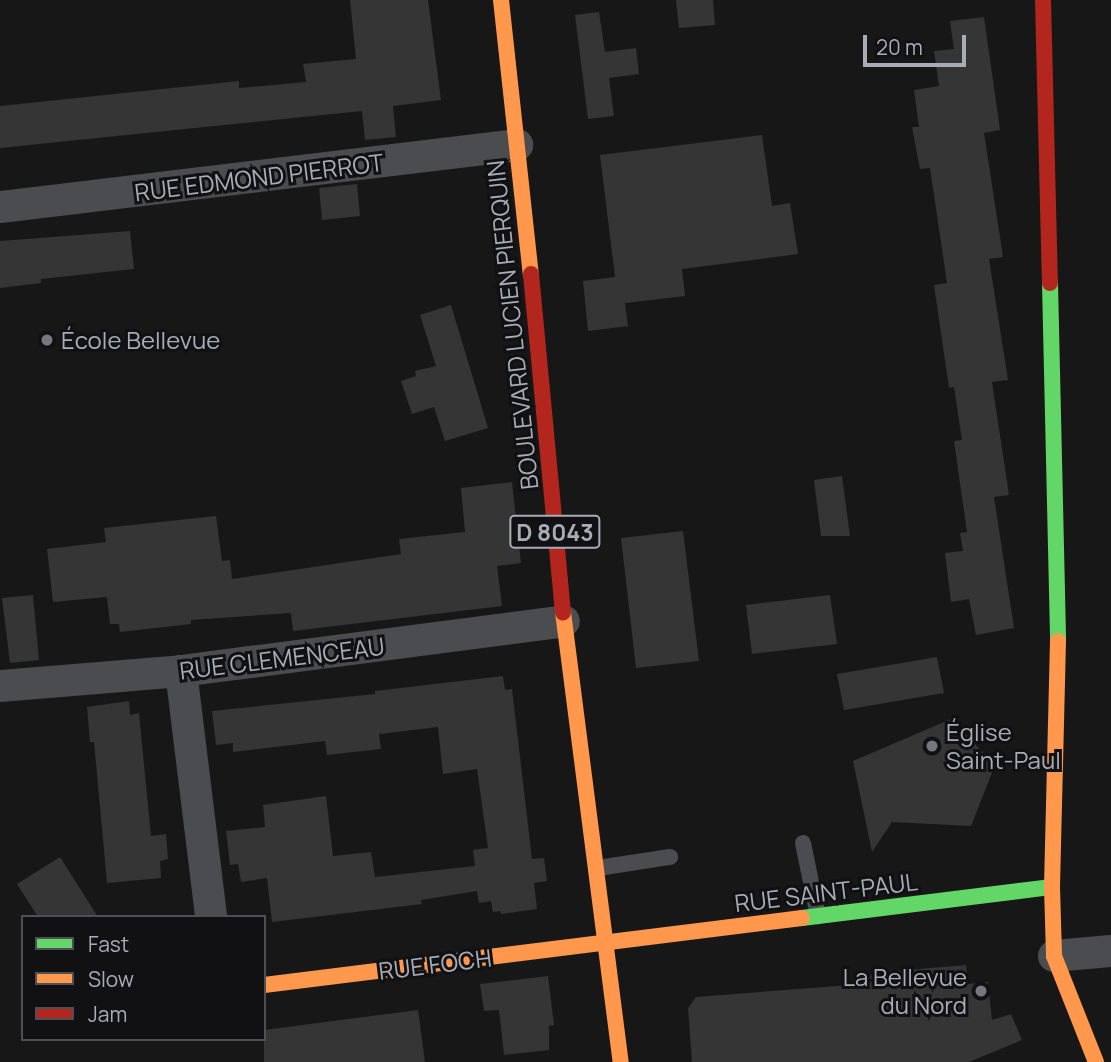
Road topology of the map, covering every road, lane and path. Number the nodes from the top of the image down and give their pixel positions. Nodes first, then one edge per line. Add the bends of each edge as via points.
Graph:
1 (500, 0) edge
2 (1043, 0) edge
3 (517, 145) junction
4 (0, 207) edge
5 (564, 621) junction
6 (181, 671) junction
7 (0, 686) edge
8 (803, 843) dead end
9 (670, 857) dead end
10 (597, 868) junction
11 (1052, 887) junction
12 (211, 915) edge
13 (818, 916) junction
14 (605, 943) junction
15 (1111, 951) edge
16 (1054, 956) junction
17 (266, 985) edge
18 (621, 1062) edge
19 (1096, 1062) edge

1 - 3 street, BOULEVARD LUCIEN PIERQUIN / D 8043
2 - 11 street via 1058,635
3 - 4 street, RUE EDMOND PIERROT
3 - 5 street, BOULEVARD LUCIEN PIERQUIN / D 8043
5 - 6 street, RUE CLEMENCEAU
5 - 10 street, BOULEVARD LUCIEN PIERQUIN / D 8043
6 - 7 street, RUE CLEMENCEAU
6 - 12 street
8 - 13 lane
9 - 10 lane
10 - 14 street, BOULEVARD LUCIEN PIERQUIN / D 8043
11 - 13 street, RUE SAINT-PAUL
11 - 16 street
13 - 14 street, RUE SAINT-PAUL
14 - 17 street, RUE FOCH
14 - 18 street, BOULEVARD LUCIEN PIERQUIN / D 8043
15 - 16 street
16 - 19 street

